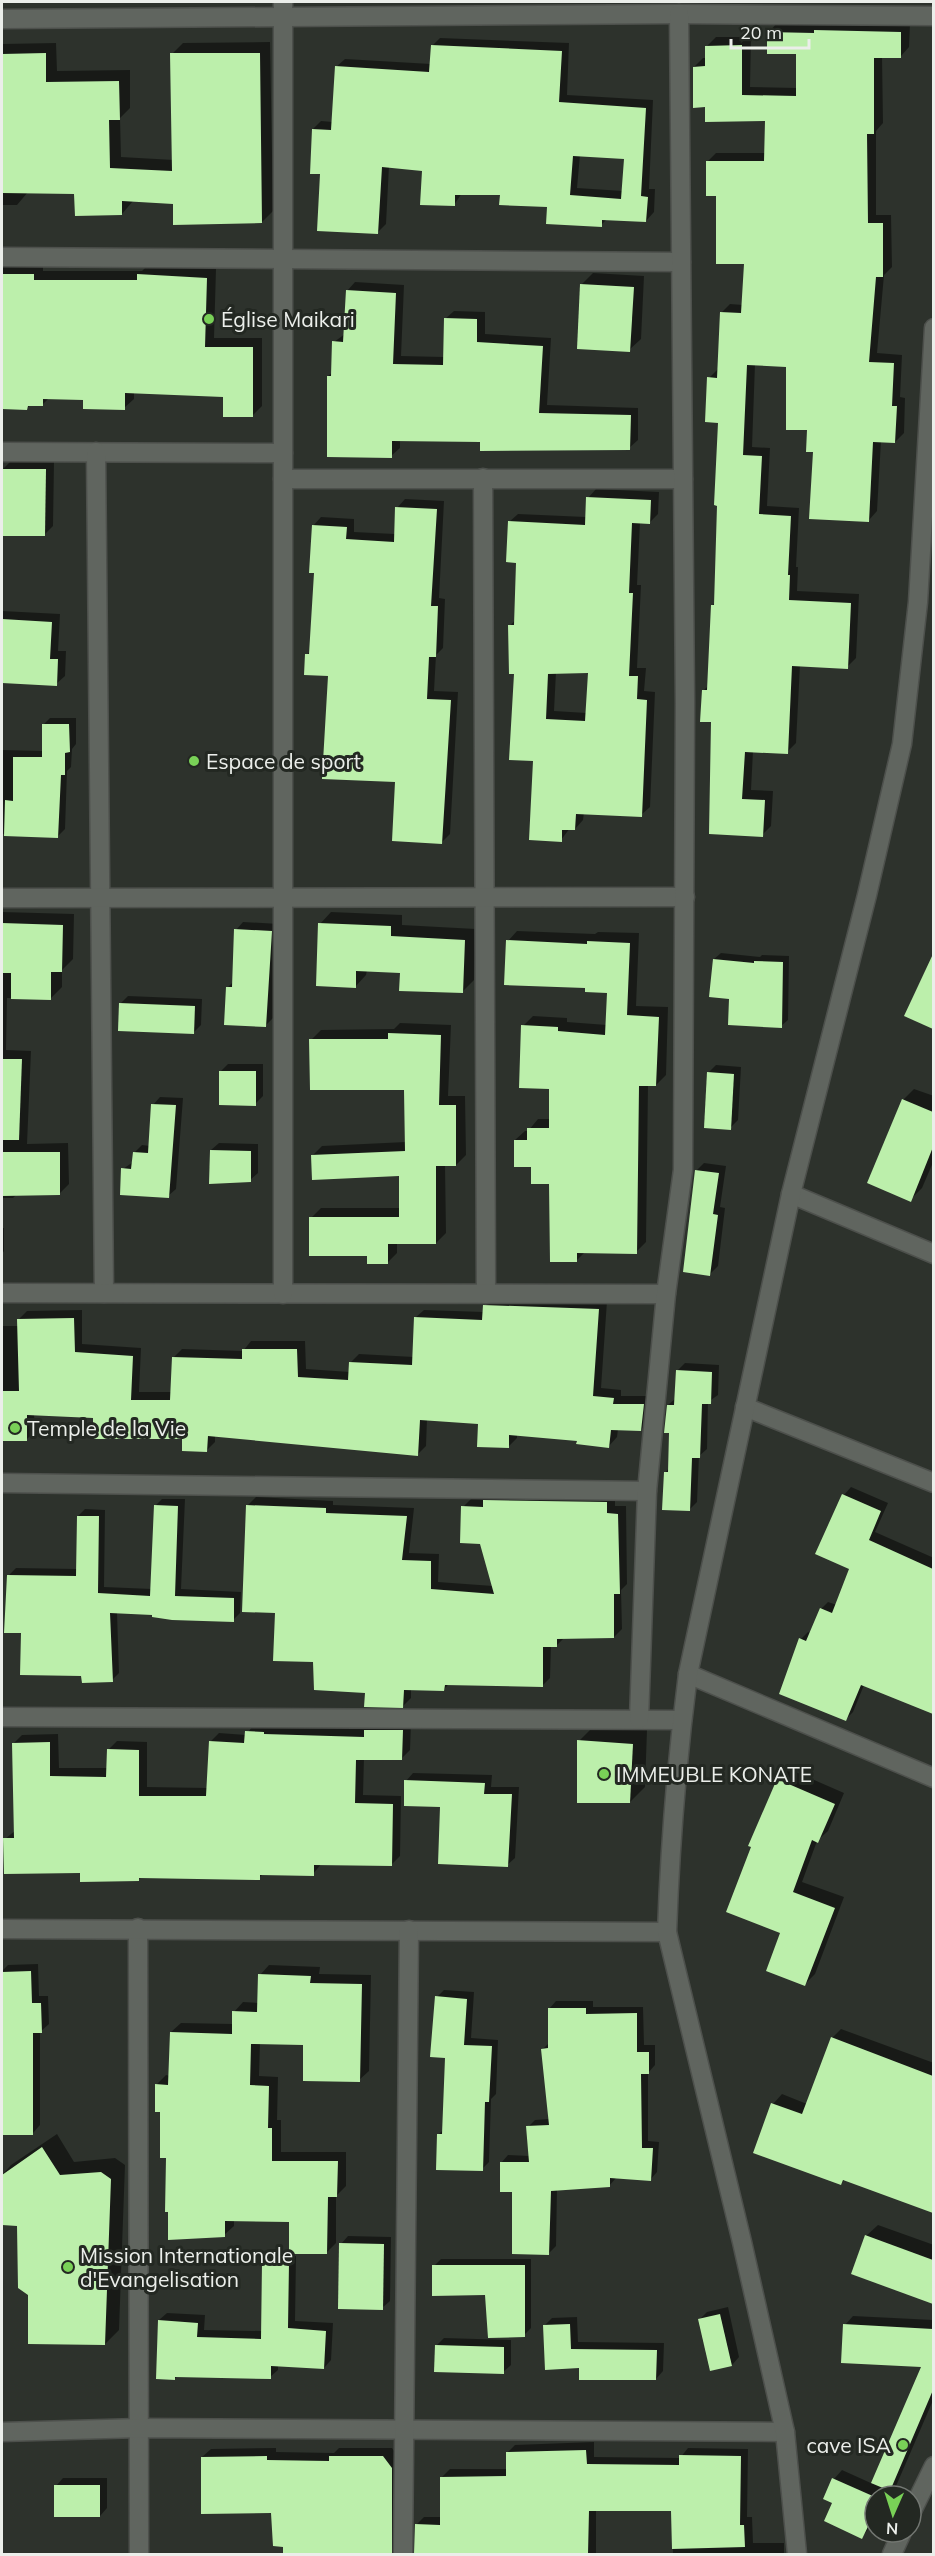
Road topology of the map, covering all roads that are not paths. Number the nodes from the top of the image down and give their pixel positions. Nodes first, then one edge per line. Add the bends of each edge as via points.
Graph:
1 (283, 9) edge
2 (679, 14) junction
3 (933, 16) edge
4 (2, 19) edge
5 (2, 257) edge
6 (283, 259) junction
7 (681, 262) junction
8 (933, 328) edge
9 (2, 452) edge
10 (96, 452) junction
11 (283, 453) junction
12 (483, 478) junction
13 (283, 479) junction
14 (683, 479) junction
15 (485, 897) junction
16 (685, 897) junction
17 (2, 898) edge
18 (99, 898) junction
19 (283, 898) junction
20 (791, 1194) junction
21 (933, 1254) edge
22 (2, 1293) edge
23 (104, 1293) junction
24 (283, 1294) junction
25 (486, 1294) junction
26 (666, 1294) junction
27 (745, 1407) junction
28 (2, 1483) edge
29 (933, 1483) edge
30 (647, 1491) junction
31 (688, 1674) junction
32 (2, 1717) edge
33 (639, 1719) junction
34 (682, 1720) junction
35 (933, 1778) edge
36 (138, 1928) junction
37 (2, 1929) edge
38 (409, 1930) junction
39 (667, 1932) junction
40 (140, 2428) junction
41 (406, 2429) junction
42 (2, 2432) edge
43 (784, 2432) junction
44 (933, 2466) edge
45 (923, 2488) edge
46 (139, 2554) edge
47 (403, 2554) edge
48 (797, 2554) edge

1 - 2 street
1 - 4 street
1 - 6 street
2 - 3 street
2 - 7 street
5 - 6 street
6 - 7 street
6 - 11 street
7 - 14 street
8 - 20 street via 918,602 902,744
9 - 10 street
10 - 11 street
10 - 18 street
11 - 13 street
12 - 13 street
12 - 14 street
12 - 15 street
13 - 19 street
14 - 16 street
15 - 16 street
15 - 19 street
15 - 25 street
16 - 26 street via 683,1170
17 - 18 street
18 - 19 street
18 - 23 street
19 - 24 street
20 - 21 street
20 - 27 street
22 - 23 street
23 - 24 street
24 - 25 street
25 - 26 street
26 - 30 street
27 - 29 street
27 - 31 street
28 - 30 street
30 - 33 street
31 - 34 street
31 - 35 street
32 - 33 street
33 - 34 street
34 - 39 street
36 - 37 street
36 - 38 street
36 - 40 street
38 - 39 street
38 - 41 street
39 - 43 street
40 - 41 street
40 - 42 street
40 - 46 street
41 - 43 street
41 - 47 street
43 - 48 street
44 - 45 street

